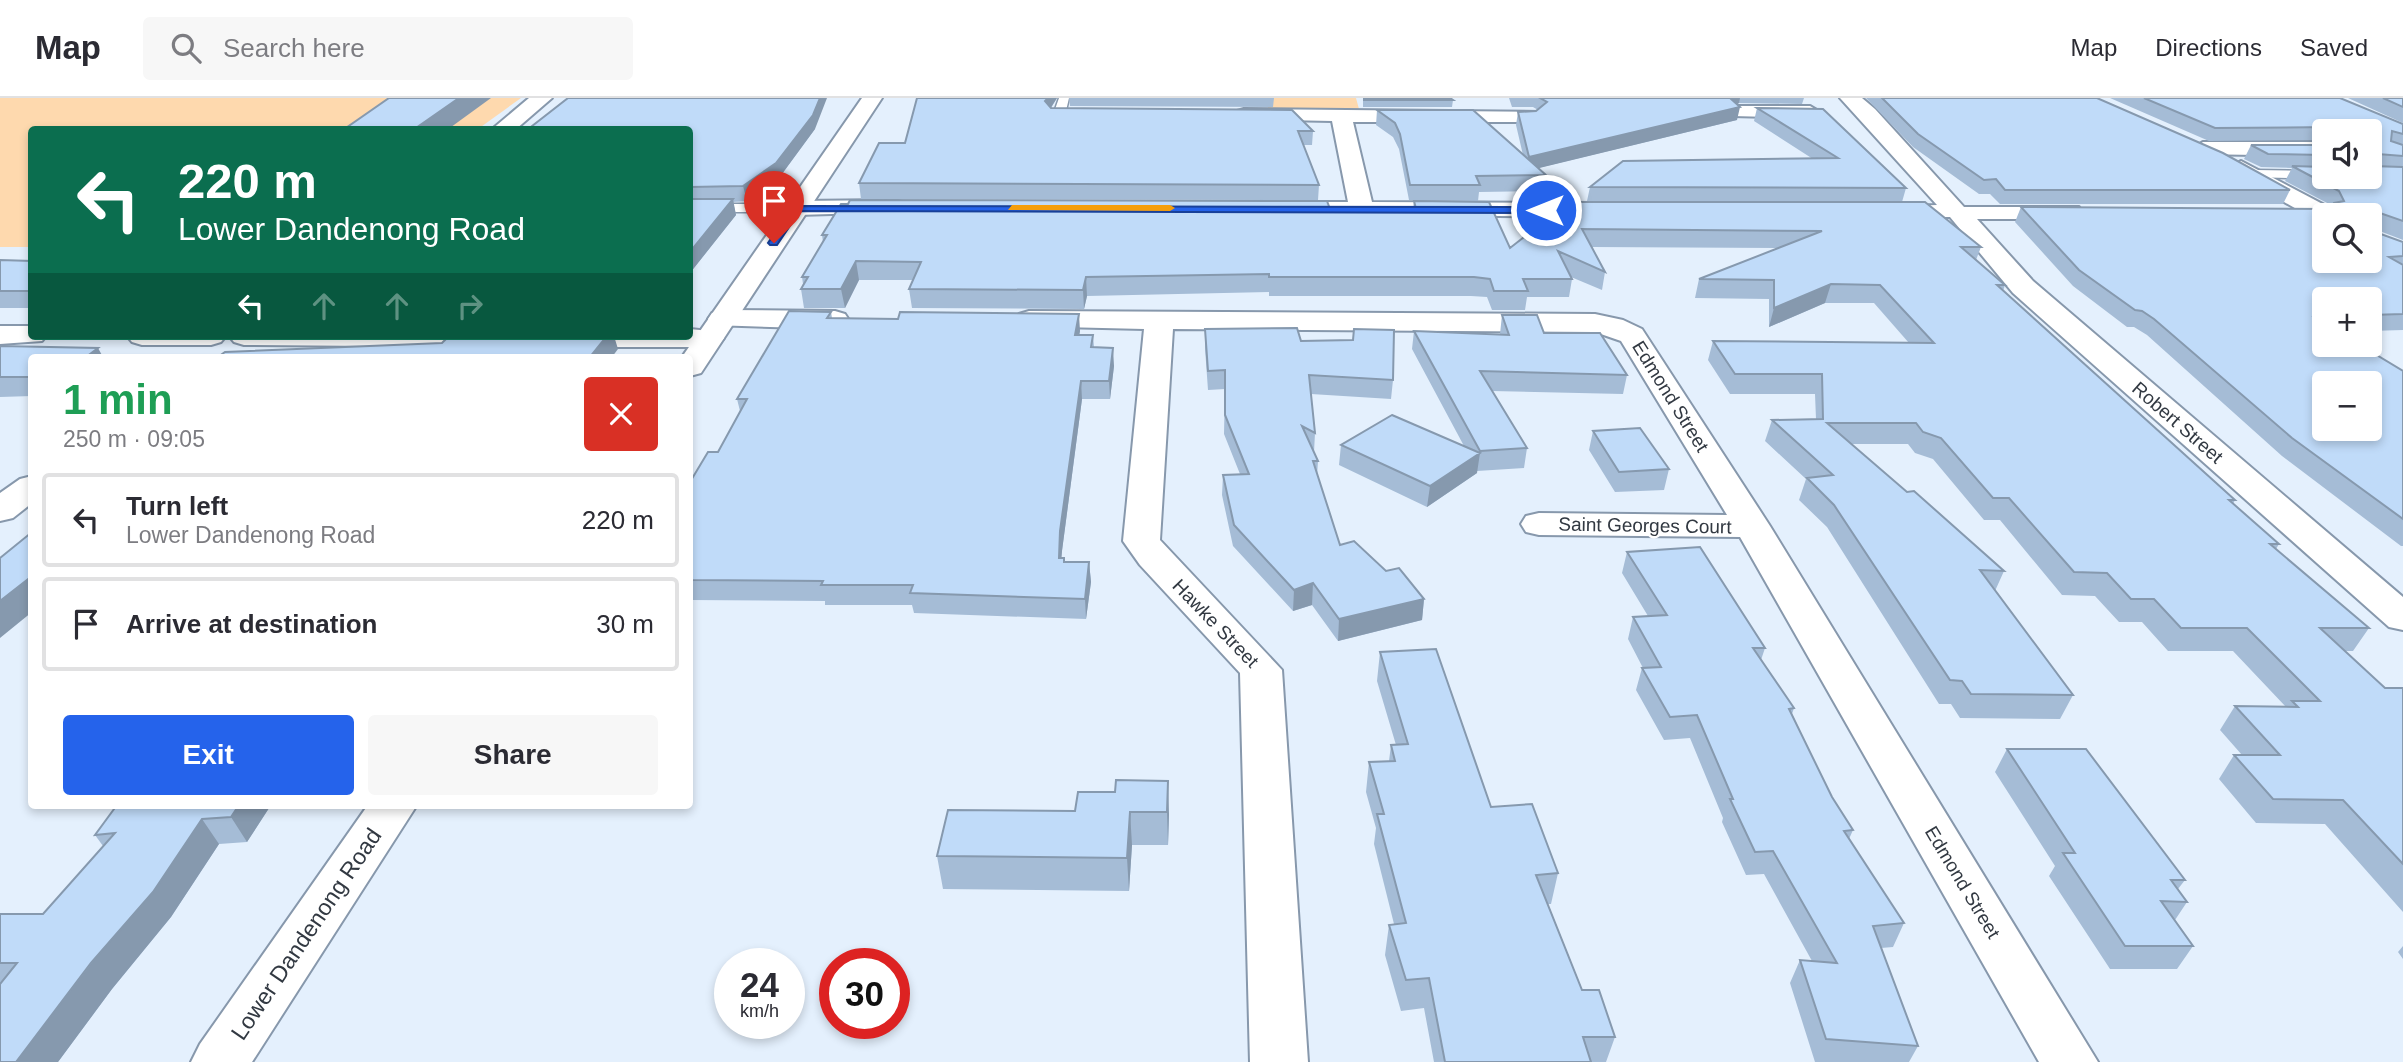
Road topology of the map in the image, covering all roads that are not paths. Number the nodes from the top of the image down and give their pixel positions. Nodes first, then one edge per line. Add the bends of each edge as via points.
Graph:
1 (542, 98) edge
2 (872, 98) edge
3 (1850, 98) edge
4 (1062, 106) edge
5 (1739, 112) edge
6 (1868, 113) junction
7 (1087, 115) edge
8 (1226, 115) edge
9 (1341, 116) junction
10 (1532, 116) edge
11 (506, 126) edge
12 (2180, 140) edge
13 (2203, 149) junction
14 (2312, 149) edge
15 (2255, 174) junction
16 (2312, 174) edge
17 (693, 208) edge
18 (797, 208) junction
19 (915, 208) edge
20 (2312, 208) edge
21 (1250, 209) edge
22 (1362, 209) junction
23 (1628, 210) edge
24 (1867, 212) edge
25 (1957, 212) junction
26 (2090, 212) edge
27 (2271, 213) edge
28 (2312, 214) edge
29 (872, 320) edge
30 (996, 320) edge
31 (1159, 321) junction
32 (715, 329) junction
33 (693, 330) edge
34 (0, 335) edge
35 (28, 335) edge
36 (263, 340) edge
37 (222, 341) edge
38 (693, 362) edge
39 (28, 489) edge
40 (0, 510) edge
41 (1539, 524) dead end
42 (1752, 526) junction
43 (2403, 618) edge
44 (390, 809) edge
45 (219, 1062) edge
46 (1279, 1062) edge
47 (2069, 1062) edge

1 - 11 main road
2 - 18 main road
3 - 6 main road, Robert Street
4 - 7 main road
5 - 6 main road
6 - 25 main road, Robert Street
8 - 9 main road
9 - 10 main road
9 - 22 main road
12 - 13 main road
13 - 14 main road
13 - 15 main road
15 - 16 lane
15 - 20 main road
17 - 18 lane
18 - 19 main road
18 - 32 main road
21 - 22 main road
22 - 23 main road
24 - 25 main road
25 - 26 main road
25 - 43 main road, Robert Street via 2014,279
27 - 28 main road
29 - 32 main road
30 - 31 main road, Edmond Street
31 - 42 main road, Edmond Street via 1595,323 1624,330 1640,344
31 - 46 main road, Hawke Street via 1141,541 1261,670
32 - 33 main road
32 - 38 main road
34 - 35 main road
36 - 37 main road
39 - 40 main road
41 - 42 main road, Saint Georges Court
42 - 47 main road, Edmond Street
44 - 45 main road, Lower Dandenong Road

